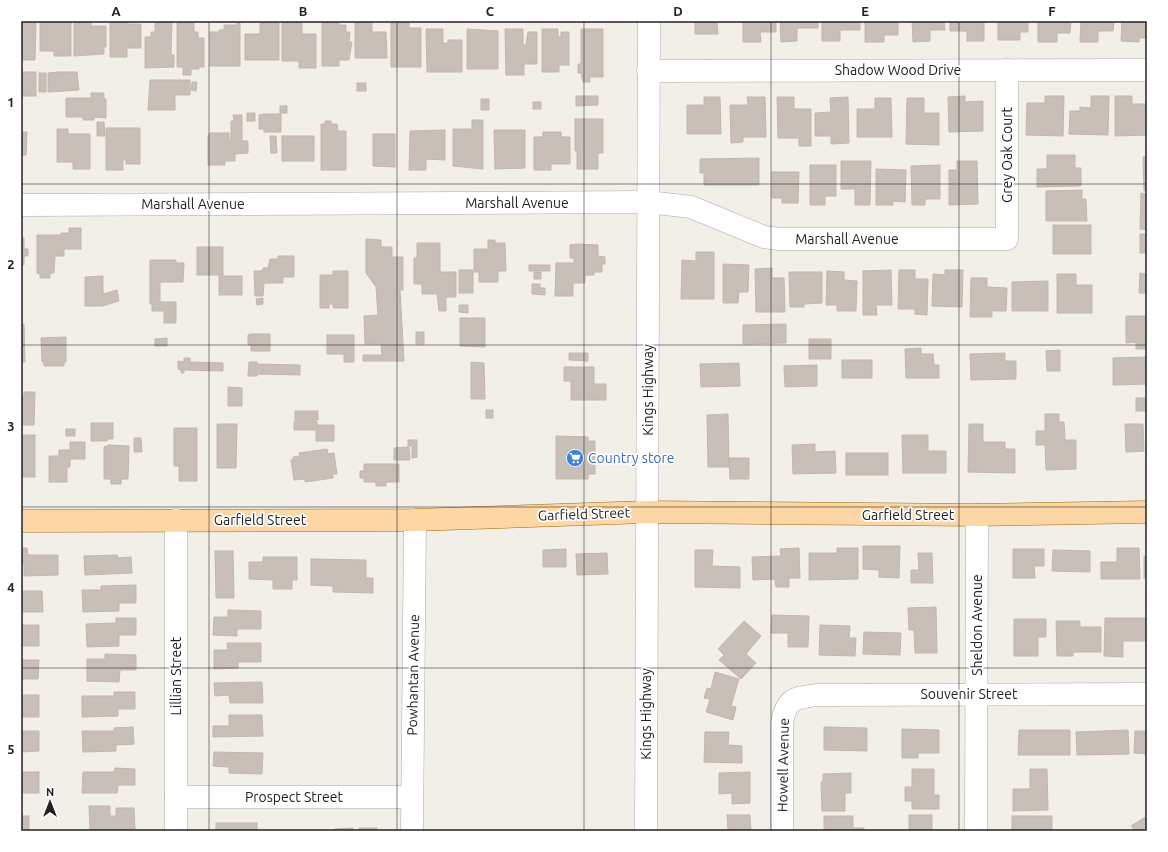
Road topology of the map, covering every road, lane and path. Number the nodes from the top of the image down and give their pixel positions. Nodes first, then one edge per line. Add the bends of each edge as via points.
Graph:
1 (649, 21) edge
2 (1007, 70) junction
3 (1147, 70) edge
4 (648, 71) junction
5 (648, 202) junction
6 (21, 205) edge
7 (1007, 239) joint
8 (647, 512) junction
9 (1147, 512) edge
10 (977, 515) junction
11 (176, 520) junction
12 (415, 520) junction
13 (21, 521) edge
14 (977, 694) junction
15 (1147, 694) edge
16 (791, 701) joint
17 (176, 796) junction
18 (412, 796) junction
19 (176, 831) edge
20 (412, 831) edge
21 (646, 831) edge
22 (782, 831) edge
23 (976, 831) edge

1 - 4 street, Kings Highway
2 - 3 street, Shadow Wood Drive
2 - 4 street, Shadow Wood Drive
2 - 7 street, Grey Oak Court
4 - 5 street, Kings Highway
5 - 6 street, Marshall Avenue
5 - 7 street, Marshall Avenue via 691,207 764,237 778,239
5 - 8 street, Kings Highway
8 - 10 main road, Garfield Street
8 - 12 main road, Garfield Street
8 - 21 street, Kings Highway
9 - 10 main road, Garfield Street
10 - 14 street, Sheldon Avenue
11 - 12 main road, Garfield Street
11 - 13 main road, Garfield Street
11 - 17 street, Lillian Street
12 - 18 street, Powhantan Avenue
14 - 15 street, Souvenir Street
14 - 16 street, Souvenir Street via 816,695
14 - 23 street, Sheldon Avenue
16 - 22 street, Howell Avenue via 784,709 782,723
17 - 18 street, Prospect Street
17 - 19 street, Lillian Street
18 - 20 street, Powhantan Avenue

